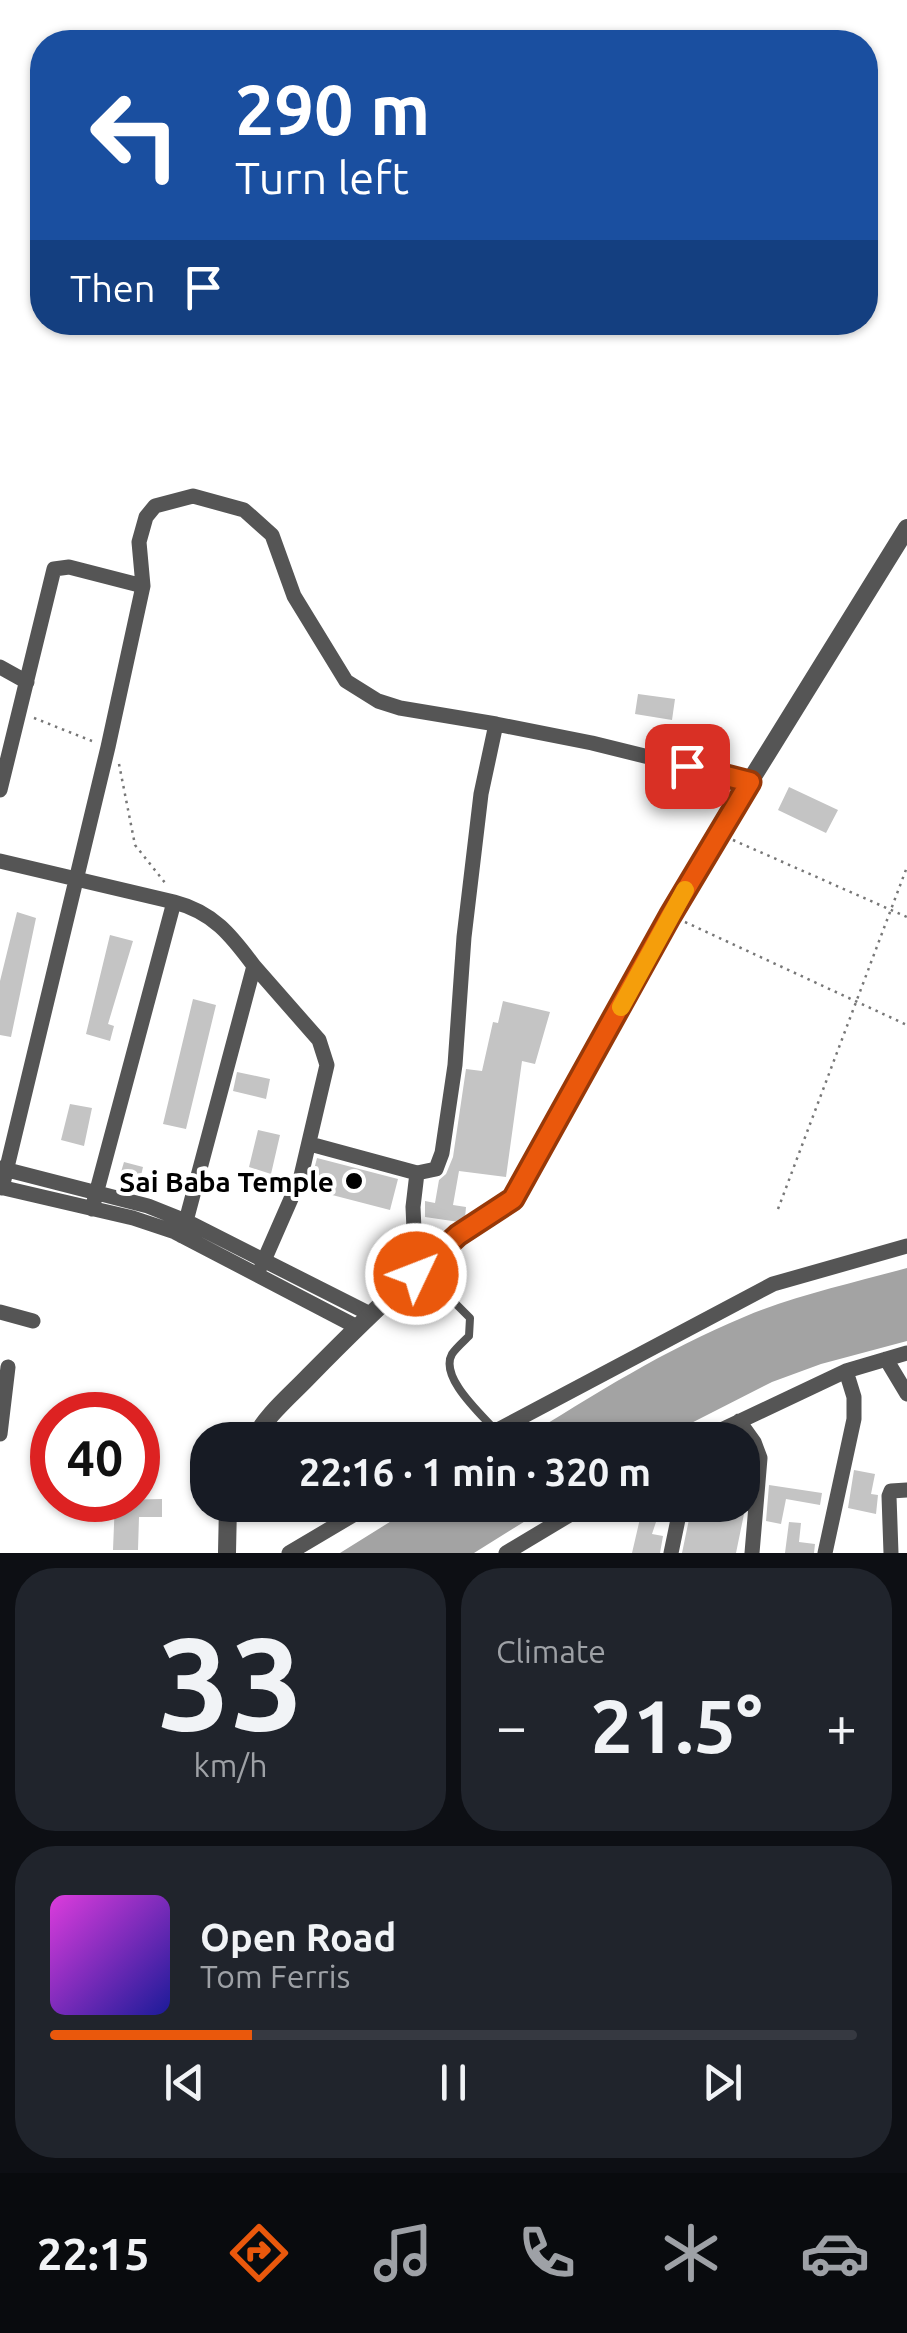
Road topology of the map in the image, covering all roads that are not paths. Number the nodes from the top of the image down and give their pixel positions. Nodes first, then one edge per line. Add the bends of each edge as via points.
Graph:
1 (907, 528) edge
2 (142, 586) junction
3 (0, 666) edge
4 (27, 682) junction
5 (496, 724) junction
6 (750, 782) junction
7 (0, 790) edge
8 (0, 861) edge
9 (76, 879) junction
10 (174, 902) junction
11 (254, 966) junction
12 (310, 1144) junction
13 (3, 1169) edge
14 (416, 1173) junction
15 (1, 1188) edge
16 (96, 1192) junction
17 (92, 1209) junction
18 (185, 1229) junction
19 (907, 1246) edge
20 (261, 1266) junction
21 (419, 1272) junction
22 (0, 1312) edge
23 (364, 1320) junction
24 (33, 1321) dead end
25 (907, 1353) edge
26 (886, 1359) junction
27 (8, 1367) dead end
28 (846, 1371) junction
29 (907, 1394) edge
30 (739, 1421) joint
31 (268, 1422) edge
32 (488, 1422) edge
33 (510, 1422) edge
34 (0, 1434) edge
35 (907, 1490) edge
36 (228, 1522) edge
37 (342, 1522) edge
38 (558, 1522) edge
39 (677, 1522) edge
40 (227, 1553) edge
41 (290, 1553) edge
42 (506, 1553) edge
43 (671, 1553) edge
44 (752, 1553) edge
45 (826, 1553) edge
46 (891, 1553) edge

1 - 6 street
2 - 4 street via 54,568
2 - 5 street via 139,542 156,506 192,496 244,510 272,535 294,596 346,681 378,702
2 - 9 street
3 - 4 street
4 - 7 street
5 - 6 street
5 - 14 street via 481,794 442,1153 436,1169
6 - 21 street via 513,1199 458,1235
8 - 9 street
9 - 10 street
9 - 13 street
10 - 11 street via 223,925
10 - 16 street
11 - 12 street via 324,1052
11 - 18 street
12 - 14 street
12 - 20 street
13 - 15 street
13 - 16 street
14 - 21 street
15 - 17 street
16 - 17 street
16 - 18 street
17 - 18 street
18 - 20 street
19 - 33 street via 773,1284
20 - 23 street
21 - 23 street
21 - 32 lane via 470,1318 469,1336 451,1356 449,1371
22 - 24 street
23 - 31 street
25 - 26 street
26 - 28 street
26 - 29 street
27 - 34 street
28 - 30 street
28 - 45 street via 854,1419
30 - 44 street via 760,1458
35 - 46 street via 889,1496
36 - 40 street
37 - 41 street
38 - 42 street
39 - 43 street

